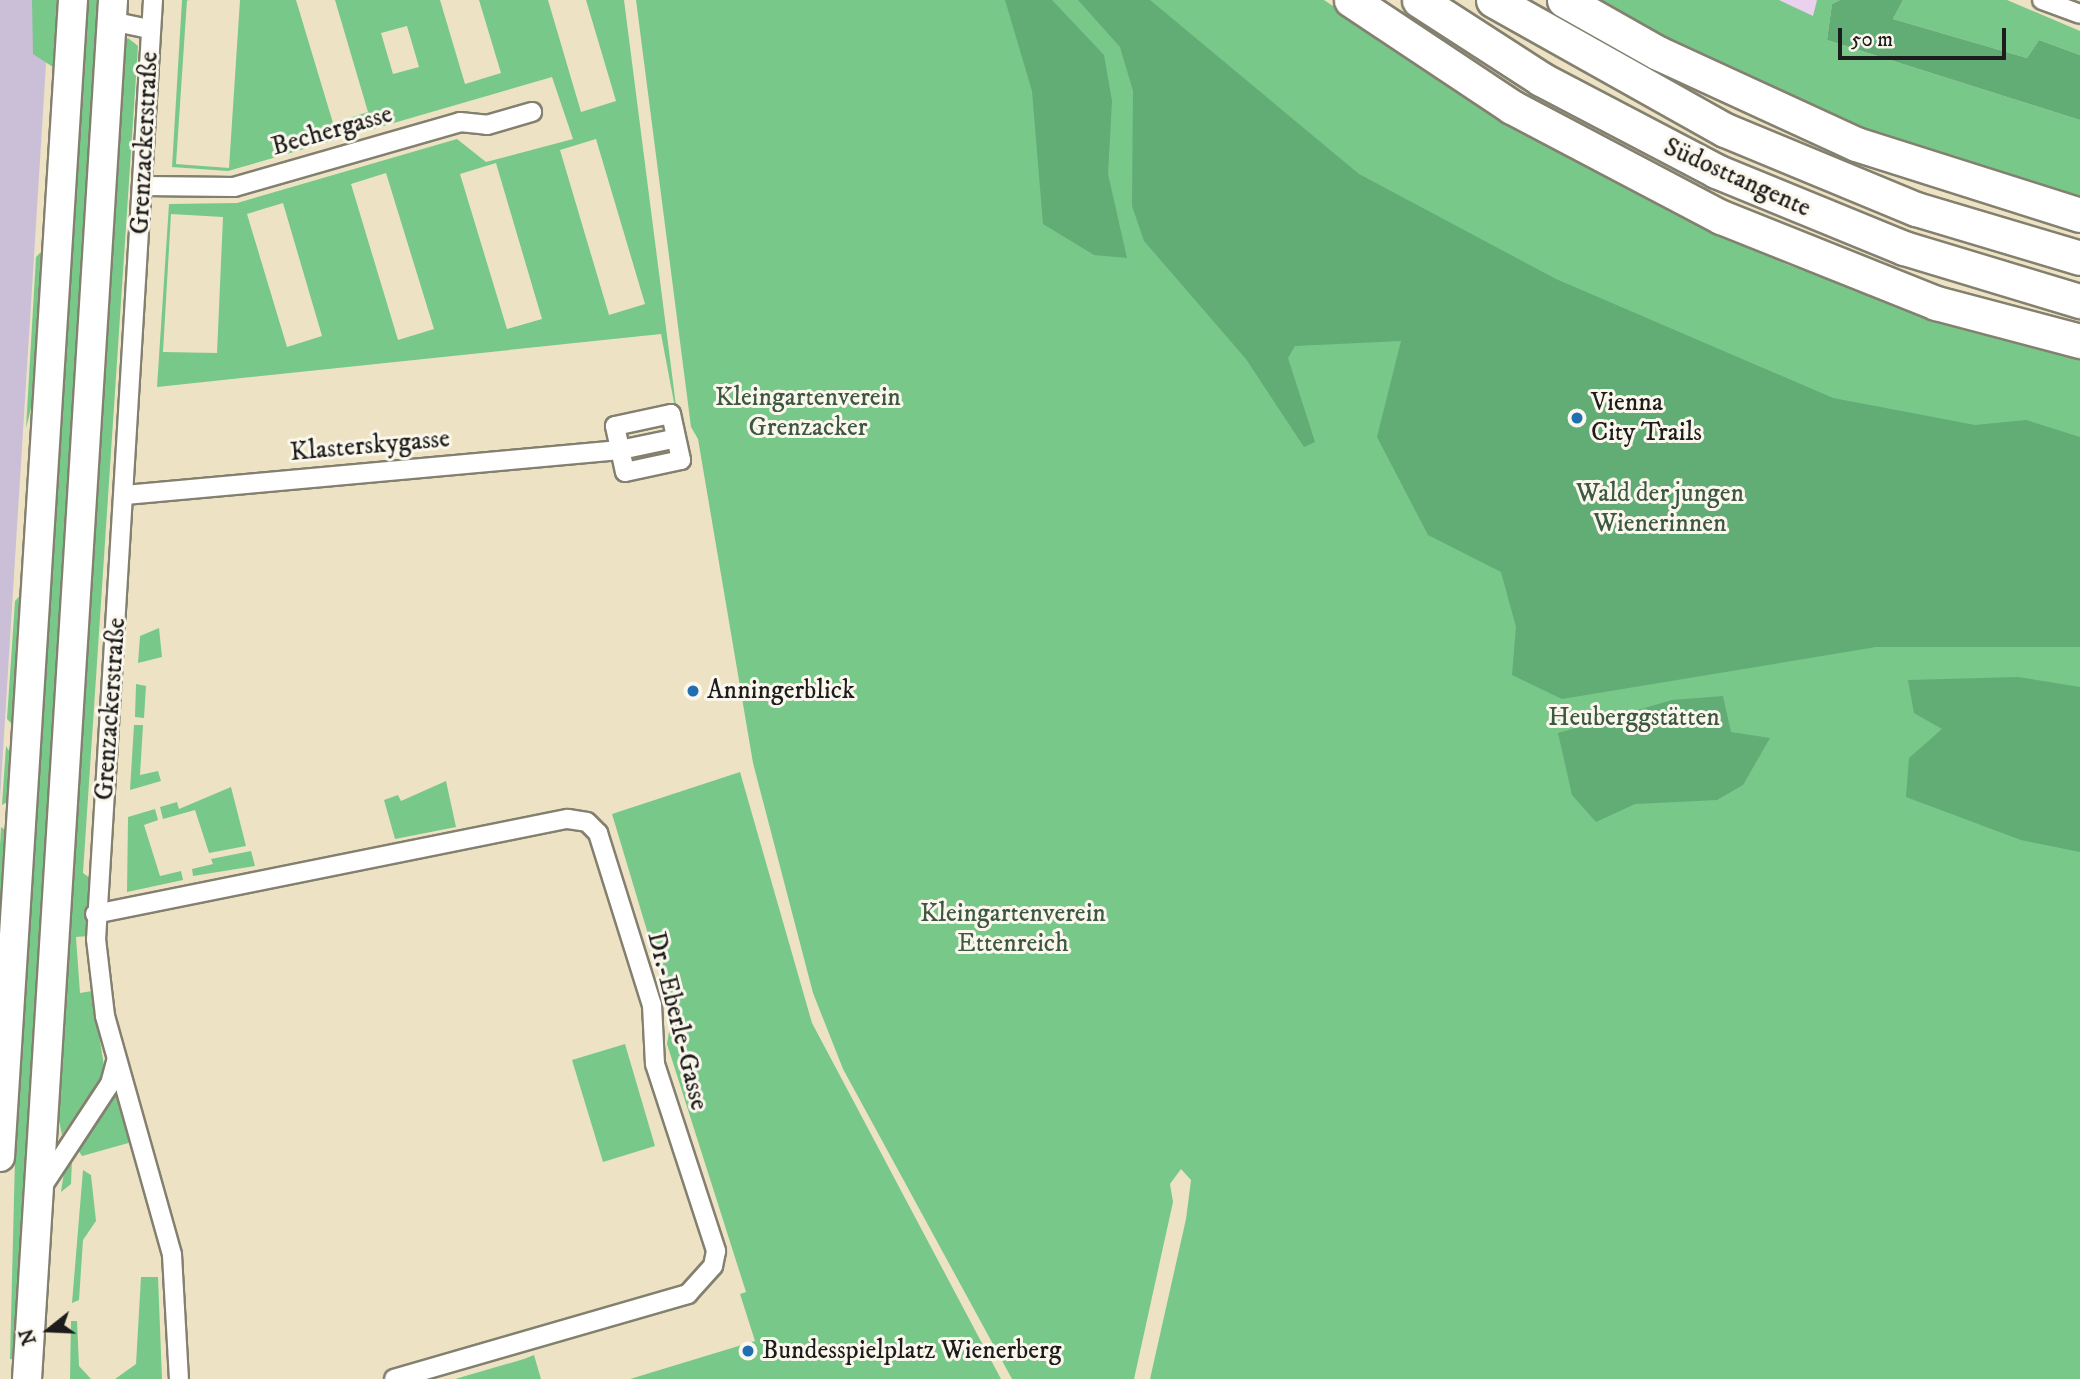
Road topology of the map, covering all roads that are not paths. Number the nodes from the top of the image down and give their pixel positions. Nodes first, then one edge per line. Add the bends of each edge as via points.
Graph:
1 (73, 0) edge
2 (153, 0) edge
3 (1351, 0) edge
4 (1419, 0) edge
5 (1493, 0) edge
6 (1564, 0) edge
7 (2042, 0) edge
8 (112, 10) edge
9 (2080, 14) edge
10 (150, 29) junction
11 (532, 112) dead end
12 (144, 186) junction
13 (2080, 215) edge
14 (2080, 258) edge
15 (2080, 301) edge
16 (2080, 341) edge
17 (668, 440) dead end
18 (125, 495) junction
19 (95, 914) junction
20 (116, 1060) junction
21 (0, 1157) edge
22 (42, 1187) junction
23 (27, 1379) edge
24 (179, 1379) edge
25 (394, 1379) edge

1 - 21 main road
2 - 10 street, Grenzackerstraße
3 - 16 highway via 1512,107 1721,217 1936,303
4 - 15 highway, Südosttangente via 1612,119 1716,171 1904,248
5 - 14 highway, Südosttangente via 1725,130 1916,209
6 - 13 highway via 1671,60 1856,144
7 - 9 street
8 - 10 street, Grenzackerstraße
8 - 22 main road, Grenzackerstraße
10 - 12 street, Grenzackerstraße
11 - 12 street, Bechergasse via 487,125 460,122 234,187
12 - 18 street, Grenzackerstraße
17 - 18 street, Klasterskygasse via 620,450
18 - 19 street, Grenzackerstraße
19 - 20 street, Grenzackerstraße via 98,976
19 - 25 street, Dr.-Eberle-Gasse via 568,820 587,822 598,833 652,1005 655,1064 716,1251 713,1266 688,1294
20 - 22 street via 110,1084
20 - 24 street, Grenzackerstraße via 172,1255
22 - 23 main road, Grenzackerstraße

